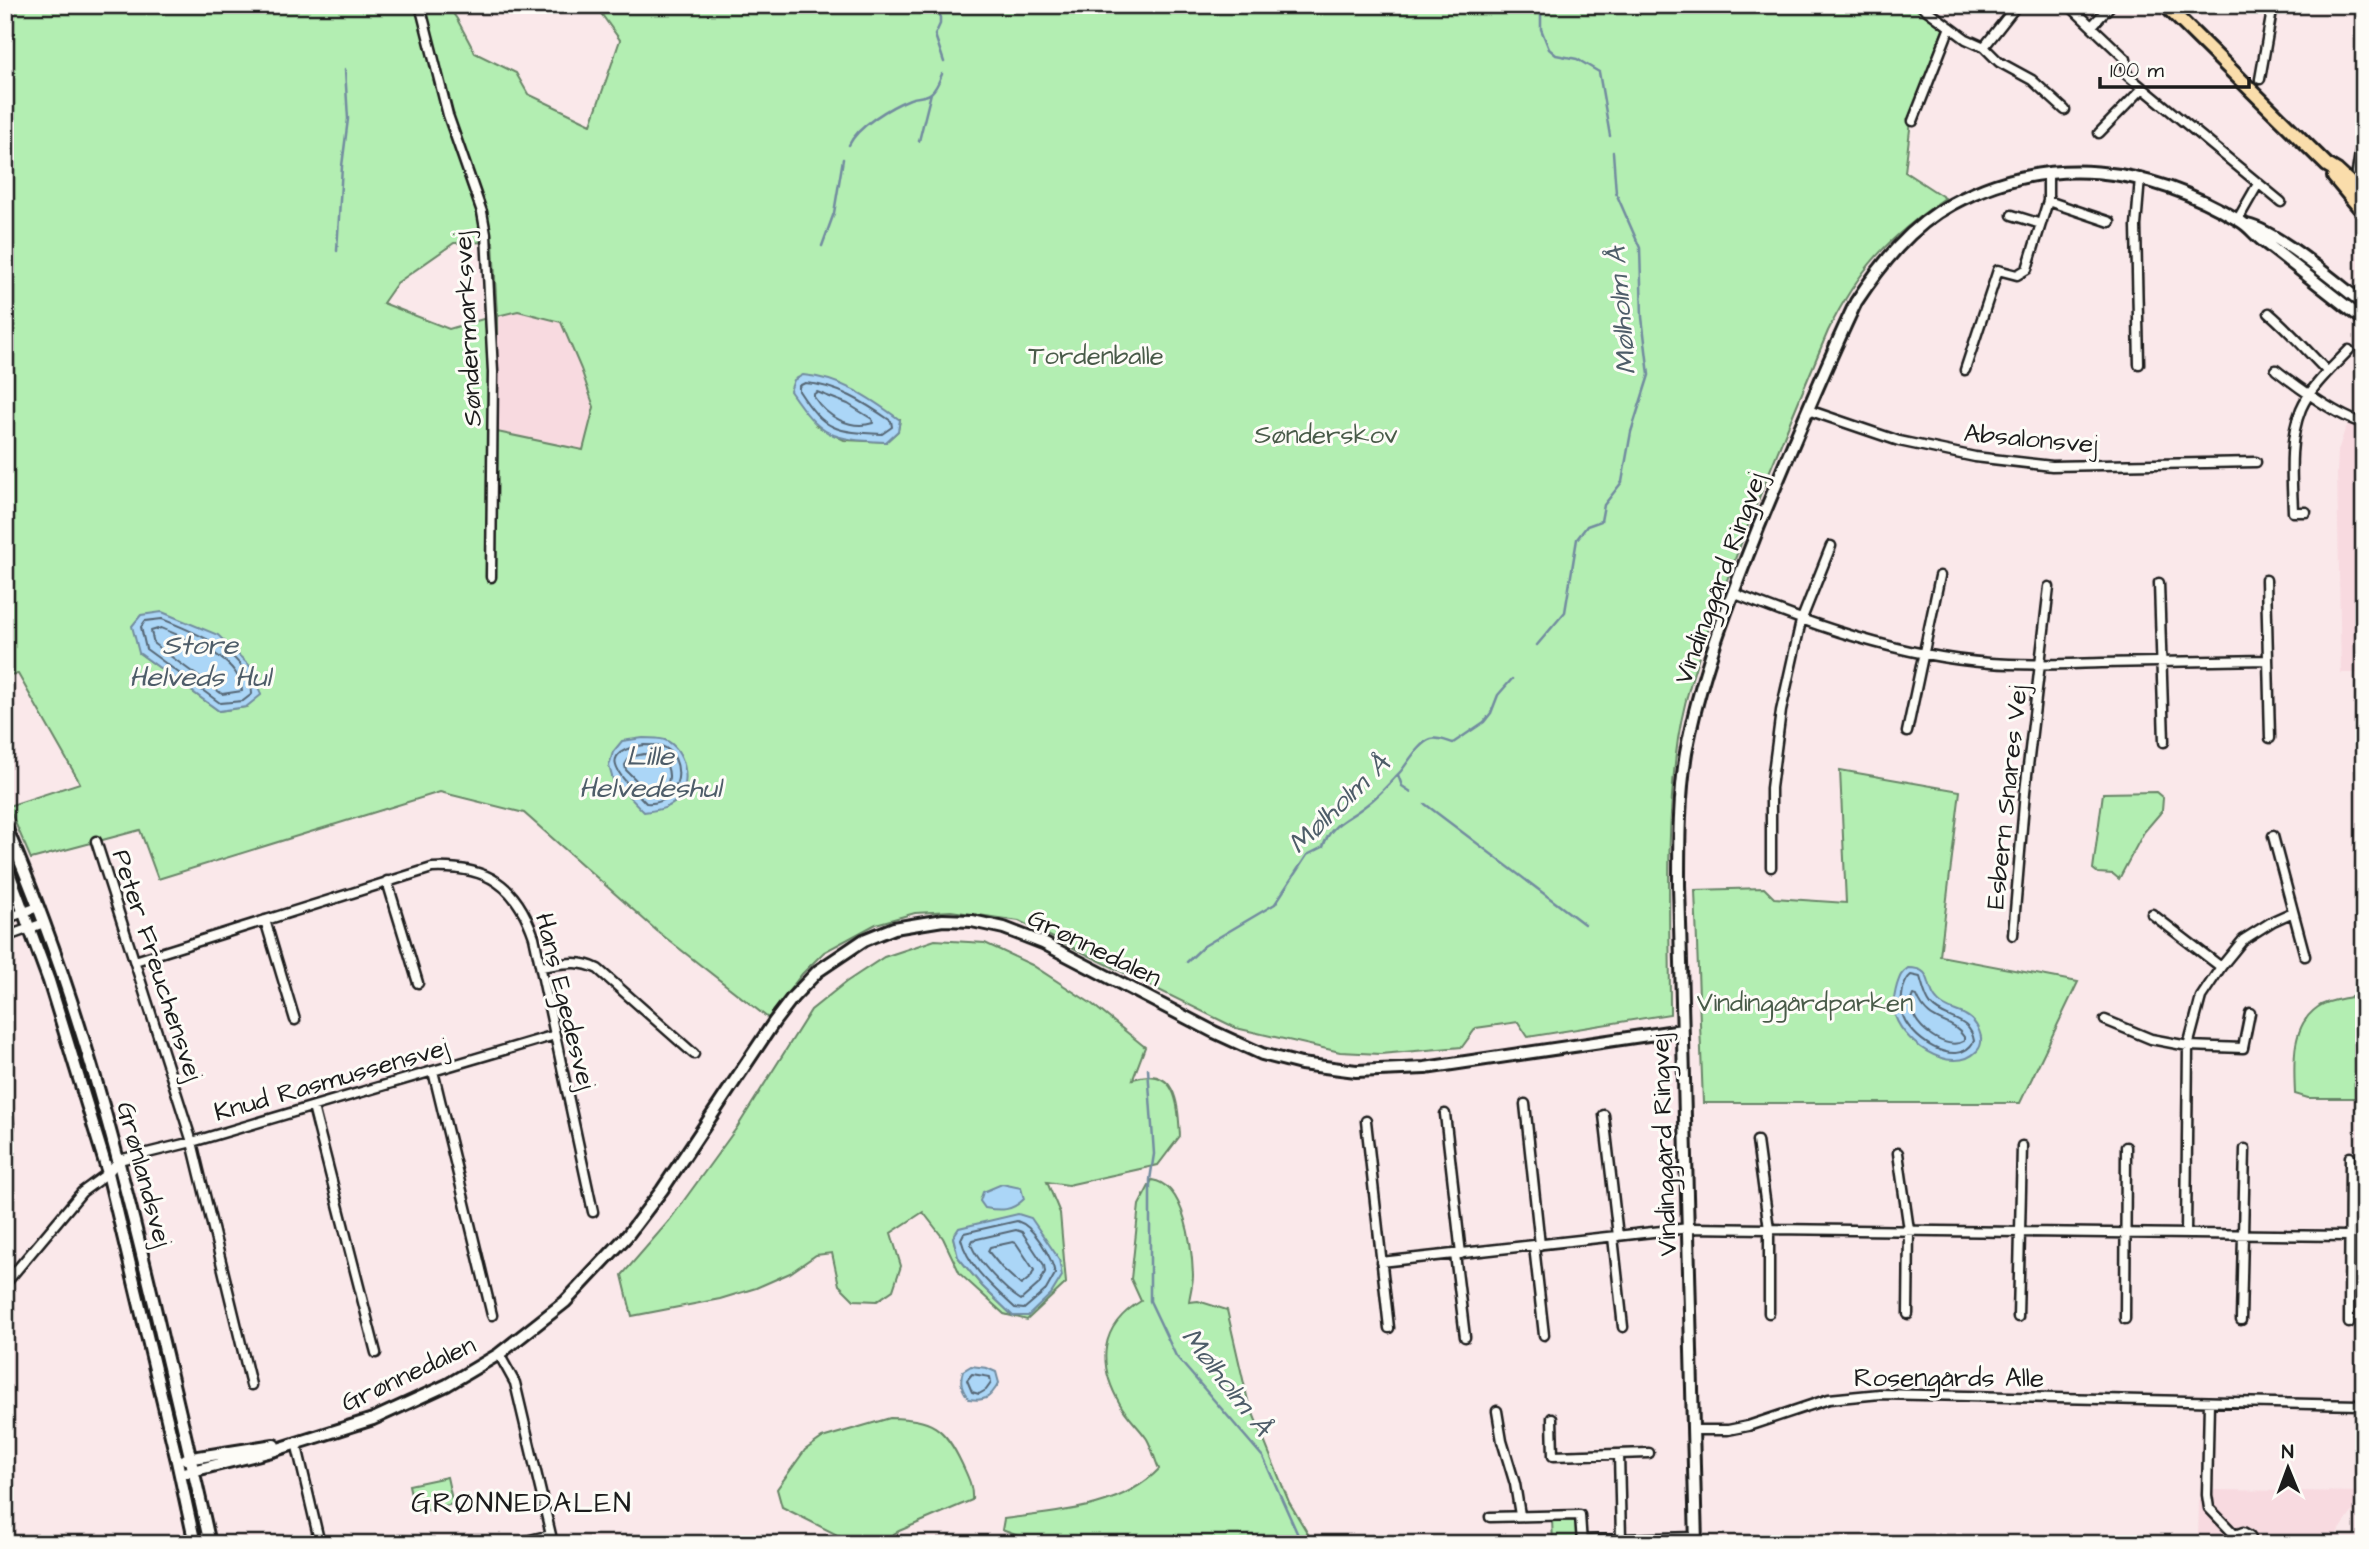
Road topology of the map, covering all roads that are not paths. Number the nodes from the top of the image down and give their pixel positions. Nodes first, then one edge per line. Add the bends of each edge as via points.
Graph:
1 (420, 5) edge
2 (1920, 5) edge
3 (2017, 5) edge
4 (2070, 5) edge
5 (2087, 5) edge
6 (2111, 5) edge
7 (2165, 5) edge
8 (2273, 5) edge
9 (2079, 14) junction
10 (2092, 26) junction
11 (1950, 27) junction
12 (1984, 47) junction
13 (2259, 79) dead end
14 (2143, 89) junction
15 (2065, 110) dead end
16 (1913, 121) dead end
17 (2364, 128) edge
18 (2099, 133) dead end
19 (2327, 165) junction
20 (2357, 172) dead end
21 (2048, 173) junction
22 (2140, 177) junction
23 (2258, 184) junction
24 (2364, 196) edge
25 (2048, 201) junction
26 (2281, 202) dead end
27 (2364, 213) edge
28 (2012, 215) dead end
29 (2110, 222) dead end
30 (2242, 222) junction
31 (2041, 224) junction
32 (2364, 304) edge
33 (2269, 313) dead end
34 (2364, 320) edge
35 (2349, 350) dead end
36 (2139, 364) dead end
37 (1965, 370) dead end
38 (2276, 370) dead end
39 (2328, 372) junction
40 (2311, 394) junction
41 (1808, 410) junction
42 (2364, 423) edge
43 (2256, 462) dead end
44 (2306, 512) dead end
45 (1831, 546) dead end
46 (1940, 576) dead end
47 (491, 577) dead end
48 (2266, 580) dead end
49 (2159, 583) dead end
50 (2049, 587) dead end
51 (1732, 593) junction
52 (1801, 621) junction
53 (1923, 654) junction
54 (2268, 660) junction
55 (2161, 662) junction
56 (2041, 664) junction
57 (1906, 732) dead end
58 (2270, 738) dead end
59 (2164, 742) dead end
60 (5, 825) edge
61 (2273, 836) dead end
62 (96, 841) dead end
63 (5, 862) edge
64 (1771, 867) dead end
65 (387, 881) junction
66 (37, 907) junction
67 (2294, 912) junction
68 (23, 913) junction
69 (2152, 914) dead end
70 (5, 919) edge
71 (265, 920) junction
72 (44, 923) junction
73 (29, 929) junction
74 (2012, 934) dead end
75 (5, 937) edge
76 (2305, 956) dead end
77 (135, 961) junction
78 (541, 967) junction
79 (2221, 967) junction
80 (418, 983) dead end
81 (2250, 1013) dead end
82 (295, 1020) dead end
83 (2105, 1020) dead end
84 (1682, 1030) junction
85 (555, 1035) junction
86 (2188, 1046) junction
87 (694, 1054) dead end
88 (433, 1071) junction
89 (5, 1101) edge
90 (1525, 1104) dead end
91 (313, 1107) junction
92 (1445, 1114) dead end
93 (1604, 1115) dead end
94 (1366, 1121) dead end
95 (1757, 1141) dead end
96 (192, 1142) junction
97 (2022, 1146) dead end
98 (2126, 1147) dead end
99 (2245, 1149) dead end
100 (1898, 1153) dead end
101 (5, 1156) edge
102 (2350, 1157) dead end
103 (119, 1160) junction
104 (108, 1173) junction
105 (593, 1212) dead end
106 (1689, 1228) junction
107 (1769, 1229) junction
108 (1909, 1230) junction
109 (2020, 1232) junction
110 (2125, 1233) junction
111 (2186, 1234) junction
112 (2243, 1234) junction
113 (2349, 1236) junction
114 (1615, 1237) junction
115 (1537, 1245) junction
116 (1458, 1254) junction
117 (1381, 1262) junction
118 (5, 1284) edge
119 (1769, 1313) dead end
120 (1908, 1314) dead end
121 (492, 1315) dead end
122 (2018, 1317) dead end
123 (2125, 1319) dead end
124 (2241, 1320) dead end
125 (2349, 1323) dead end
126 (1623, 1327) dead end
127 (1389, 1328) dead end
128 (1544, 1335) dead end
129 (1465, 1338) dead end
130 (376, 1353) dead end
131 (499, 1354) junction
132 (251, 1385) dead end
133 (2208, 1402) junction
134 (2358, 1405) dead end
135 (1497, 1411) dead end
136 (1552, 1418) dead end
137 (1694, 1430) junction
138 (293, 1443) junction
139 (1649, 1453) dead end
140 (1619, 1454) junction
141 (191, 1458) junction
142 (1519, 1460) dead end
143 (177, 1461) junction
144 (1510, 1464) junction
145 (194, 1471) junction
146 (180, 1474) junction
147 (1520, 1516) junction
148 (1490, 1517) dead end
149 (1621, 1539) junction
150 (2233, 1539) edge
151 (1696, 1540) edge
152 (1582, 1542) edge
153 (195, 1544) edge
154 (210, 1544) edge
155 (320, 1544) edge
156 (513, 1544) edge
157 (2253, 1544) edge

1 - 47 street, Søndermarksvej via 448,115 486,234 493,372
2 - 11 street
3 - 12 street
4 - 9 street
5 - 9 street
6 - 10 street
7 - 19 main road
8 - 13 street
9 - 10 street
10 - 14 street via 2126,59 2127,75
11 - 12 street
11 - 16 street
12 - 15 street
14 - 18 street
14 - 23 street
17 - 20 street
19 - 24 main road
19 - 27 main road
21 - 22 street, Vindinggård Ringvej via 2107,172
21 - 25 street
21 - 41 street, Vindinggård Ringvej via 2001,183 1951,204 1897,248 1856,302
22 - 30 street, Vindinggård Ringvej
22 - 36 street via 2136,226
23 - 26 street
23 - 30 street
25 - 29 street
25 - 31 street
28 - 31 street
30 - 32 street, Vindinggård Ringvej via 2290,248
30 - 34 street, Vindinggård Ringvej
31 - 37 street via 2027,269 2017,275 1998,270
33 - 39 street
35 - 39 street
38 - 40 street
39 - 40 street
40 - 42 street via 2347,418
40 - 44 street via 2296,427 2292,471 2293,512
41 - 43 street, Absalonsvej via 1899,441 1988,459 2052,466
41 - 51 street, Vindinggård Ringvej
45 - 52 street
46 - 53 street
48 - 54 street
49 - 55 street
50 - 56 street, Esbern Snares Vej
51 - 52 street, Esbern Snares Vej
51 - 84 street, Vindinggård Ringvej via 1694,717 1680,799
52 - 53 street, Esbern Snares Vej
52 - 64 street via 1775,747
53 - 56 street, Esbern Snares Vej
53 - 57 street
54 - 55 street, Esbern Snares Vej
54 - 58 street
55 - 56 street, Esbern Snares Vej
55 - 59 street
56 - 74 street, Esbern Snares Vej
60 - 66 street, Grønlandsvej
61 - 67 street
62 - 77 street, Peter Freuchensvej
63 - 68 street, Grønlandsvej
65 - 71 street, Hans Egedesvej
65 - 78 street, Hans Egedesvej via 432,868 456,867 498,882 526,913
65 - 80 street
66 - 68 street
66 - 72 street, Grønlandsvej
67 - 76 street
67 - 79 street via 2244,940
68 - 70 street
68 - 73 street, Grønlandsvej
69 - 79 street
71 - 77 street, Hans Egedesvej
71 - 82 street
72 - 73 street
72 - 103 street, Grønlandsvej
73 - 75 street
73 - 104 street, Grønlandsvej
77 - 96 street, Peter Freuchensvej
78 - 85 street, Hans Egedesvej
78 - 87 street via 572,962 598,969
79 - 86 street via 2201,997
81 - 86 street via 2243,1048
83 - 86 street via 2151,1039
84 - 106 street, Vindinggård Ringvej
84 - 131 street, Grønnedalen via 1425,1068 1356,1071 1301,1064 1262,1054 1043,943 1004,928 943,920 894,928 842,953 793,997 627,1236 565,1302
85 - 88 street, Knud Rasmussensvej
85 - 105 street, Hans Egedesvej
86 - 111 street
88 - 91 street, Knud Rasmussensvej
88 - 121 street
89 - 101 street via 9,1127
90 - 115 street
91 - 96 street, Knud Rasmussensvej
91 - 130 street
92 - 116 street
93 - 114 street
94 - 117 street
95 - 107 street
96 - 103 street, Knud Rasmussensvej
96 - 132 street, Peter Freuchensvej
97 - 109 street
98 - 110 street
99 - 112 street
100 - 108 street
102 - 113 street
103 - 104 street
103 - 141 street, Grønlandsvej
104 - 118 street via 82,1192
104 - 143 street, Grønlandsvej
106 - 107 street
106 - 114 street
106 - 137 street, Vindinggård Ringvej
107 - 108 street
107 - 119 street
108 - 109 street
108 - 120 street
109 - 110 street
109 - 122 street
110 - 111 street
110 - 123 street
111 - 112 street
112 - 113 street
112 - 124 street
113 - 125 street
114 - 115 street
114 - 126 street
115 - 116 street
115 - 128 street
116 - 117 street
116 - 129 street
117 - 127 street
131 - 138 street, Grønnedalen via 409,1404
131 - 156 street, Grønnedalen via 515,1384 551,1535
133 - 134 street, Rosengårds Alle
133 - 137 street, Rosengårds Alle via 1880,1394 1829,1399 1728,1430
133 - 150 street via 2209,1508
135 - 144 street
136 - 140 street via 1553,1456
137 - 151 street, Vindinggård Ringvej
138 - 141 street, Grønnedalen
138 - 145 street, Grønnedalen
138 - 155 street
139 - 140 street
140 - 149 street
141 - 143 street, Grønnedalen
141 - 145 street, Grønlandsvej
142 - 144 street
143 - 146 street, Grønlandsvej
144 - 147 street
145 - 146 street, Grønnedalen
145 - 154 street, Grønlandsvej
146 - 153 street, Grønlandsvej
147 - 148 street
147 - 152 street via 1580,1515
149 - 151 street
149 - 152 street
150 - 157 street via 2238,1533 2247,1533

